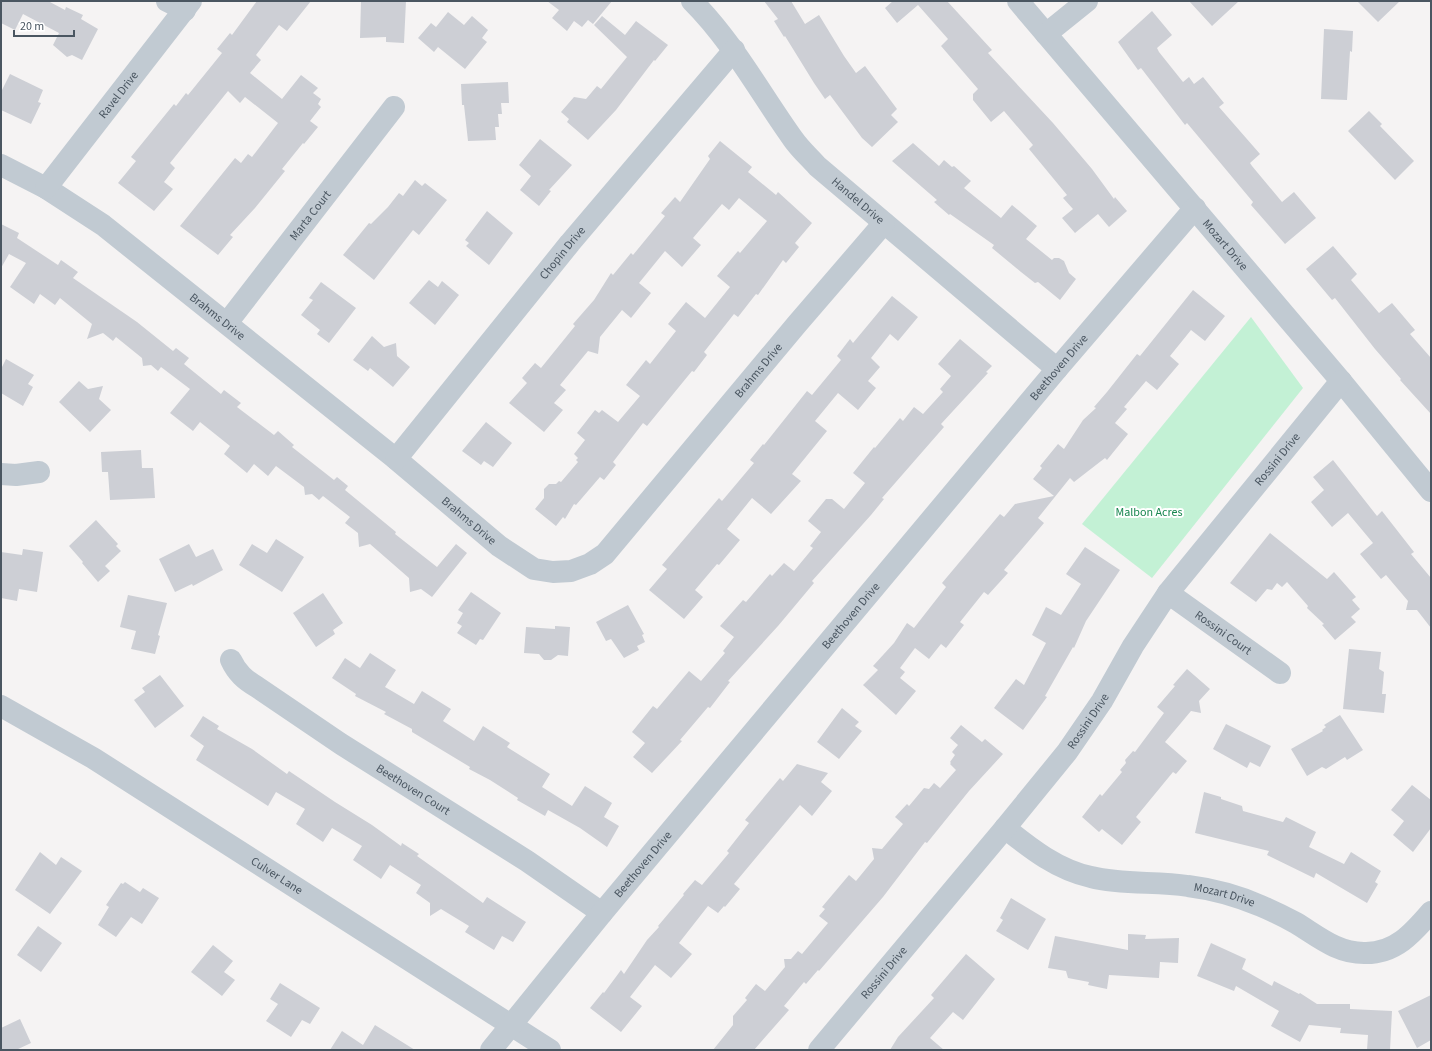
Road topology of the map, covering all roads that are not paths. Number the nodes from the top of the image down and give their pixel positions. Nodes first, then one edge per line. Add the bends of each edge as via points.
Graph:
1 (692, 1) edge
2 (1018, 1) edge
3 (1088, 1) edge
4 (181, 4) edge
5 (1046, 34) junction
6 (734, 50) junction
7 (394, 107) dead end
8 (1, 165) edge
9 (46, 188) junction
10 (1195, 208) junction
11 (884, 223) junction
12 (227, 324) junction
13 (1057, 369) junction
14 (1341, 381) junction
15 (396, 459) junction
16 (39, 472) dead end
17 (1, 474) edge
18 (1431, 491) edge
19 (1168, 593) junction
20 (231, 660) dead end
21 (1280, 673) dead end
22 (1, 706) edge
23 (1005, 828) junction
24 (1431, 912) edge
25 (602, 913) junction
26 (510, 1025) junction
27 (491, 1050) edge
28 (550, 1050) edge
29 (819, 1050) edge

1 - 6 street, Handel Drive via 705,13
2 - 5 street, Mozart Drive
3 - 5 street
4 - 9 street, Ravel Drive
5 - 10 street, Mozart Drive
6 - 11 street, Handel Drive via 794,140 817,166
6 - 15 street, Chopin Drive via 570,243
7 - 12 street, Marta Court
8 - 9 street, Brahms Drive
9 - 12 street, Brahms Drive via 103,225
10 - 13 street, Beethoven Drive
10 - 14 street, Mozart Drive
11 - 13 street, Handel Drive
11 - 15 street, Brahms Drive via 605,554 590,564 572,571 534,569 499,546
12 - 15 street, Brahms Drive
13 - 25 street, Beethoven Drive
14 - 18 street, Mozart Drive
14 - 19 street, Rossini Drive
16 - 17 street
19 - 21 street, Rossini Court
19 - 23 street, Rossini Drive via 1067,752
20 - 25 street, Beethoven Court via 245,680 341,744 528,861
22 - 26 street, Culver Lane via 93,758
23 - 24 street, Mozart Drive via 1041,856 1068,870 1120,882 1187,886 1224,893 1295,922 1330,945 1347,952 1380,952 1397,945 1412,934
23 - 29 street, Rossini Drive
25 - 26 street, Beethoven Drive
26 - 27 street, Beethoven Drive
26 - 28 street, Culver Lane

